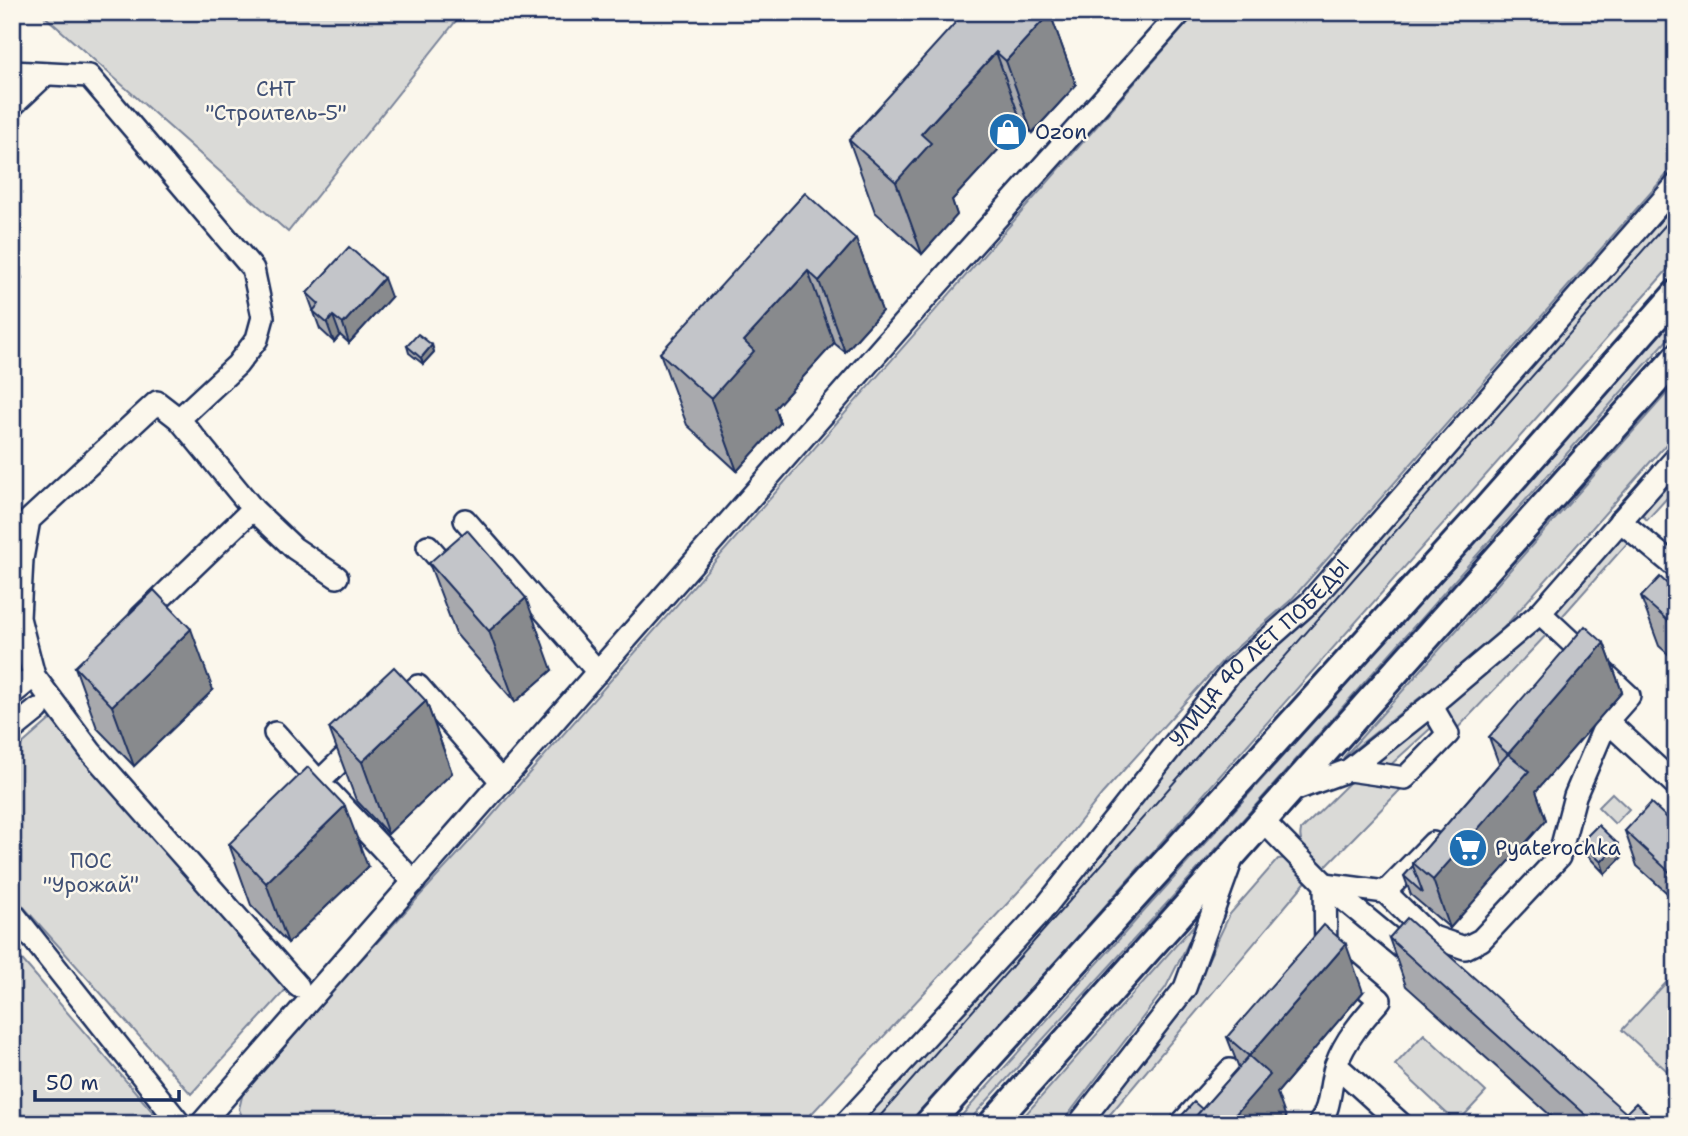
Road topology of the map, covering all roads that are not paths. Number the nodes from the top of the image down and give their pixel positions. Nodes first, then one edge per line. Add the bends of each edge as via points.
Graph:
1 (1168, 17) edge
2 (12, 72) edge
3 (46, 74) junction
4 (12, 106) edge
5 (1676, 185) edge
6 (1676, 294) edge
7 (1676, 358) edge
8 (179, 419) junction
9 (1676, 458) edge
10 (253, 509) junction
11 (465, 520) dead end
12 (1620, 522) junction
13 (428, 546) dead end
14 (500, 559) junction
15 (1676, 567) edge
16 (337, 577) dead end
17 (1540, 613) junction
18 (127, 631) edge
19 (598, 673) junction
20 (34, 676) junction
21 (12, 694) edge
22 (1431, 705) junction
23 (37, 709) dead end
24 (1608, 721) junction
25 (12, 730) edge
26 (275, 733) dead end
27 (1349, 769) junction
28 (319, 782) junction
29 (502, 782) junction
30 (1676, 785) edge
31 (1291, 791) junction
32 (1263, 821) junction
33 (1449, 826) edge
34 (1235, 853) junction
35 (414, 882) junction
36 (1325, 884) junction
37 (1385, 892) junction
38 (12, 912) edge
39 (1436, 963) edge
40 (298, 986) dead end
41 (1336, 1065) junction
42 (1230, 1070) edge
43 (213, 1119) edge
44 (180, 1124) edge
45 (845, 1124) edge
46 (928, 1124) edge
47 (992, 1124) edge
48 (1079, 1124) edge
49 (1181, 1124) edge
50 (1319, 1124) edge
51 (1401, 1124) edge

1 - 19 street
2 - 3 street
3 - 4 street
3 - 8 street via 89,76 253,270 263,317 257,339 237,365
5 - 45 street, УЛИЦА 40 ЛЕТ ПОБЕДЫ via 1310,602 1231,672 1042,911
6 - 46 main road
7 - 31 main road
8 - 10 street
8 - 20 street via 157,402 29,520 19,618
9 - 12 street
10 - 16 street via 295,548
10 - 18 street
11 - 14 street
12 - 15 street
12 - 17 street
13 - 14 street via 466,590
14 - 19 street
17 - 22 street
17 - 24 street via 1629,696
19 - 29 street
20 - 21 street
20 - 40 street via 91,752
22 - 27 street
22 - 27 street via 1448,734 1405,778
23 - 25 street
24 - 30 street
24 - 37 street via 1575,796 1559,857 1481,940 1465,948 1430,936
26 - 28 street
27 - 31 street
28 - 29 street via 418,686
28 - 35 street
29 - 35 street
31 - 32 main road
32 - 34 main road
32 - 36 street
33 - 37 street
34 - 47 main road
34 - 48 street via 1185,988
35 - 43 street
36 - 37 street
36 - 39 street via 1414,957
36 - 41 street via 1326,954 1380,1000 1357,1026
38 - 44 street
41 - 50 street via 1326,1114
41 - 51 street
42 - 49 street

